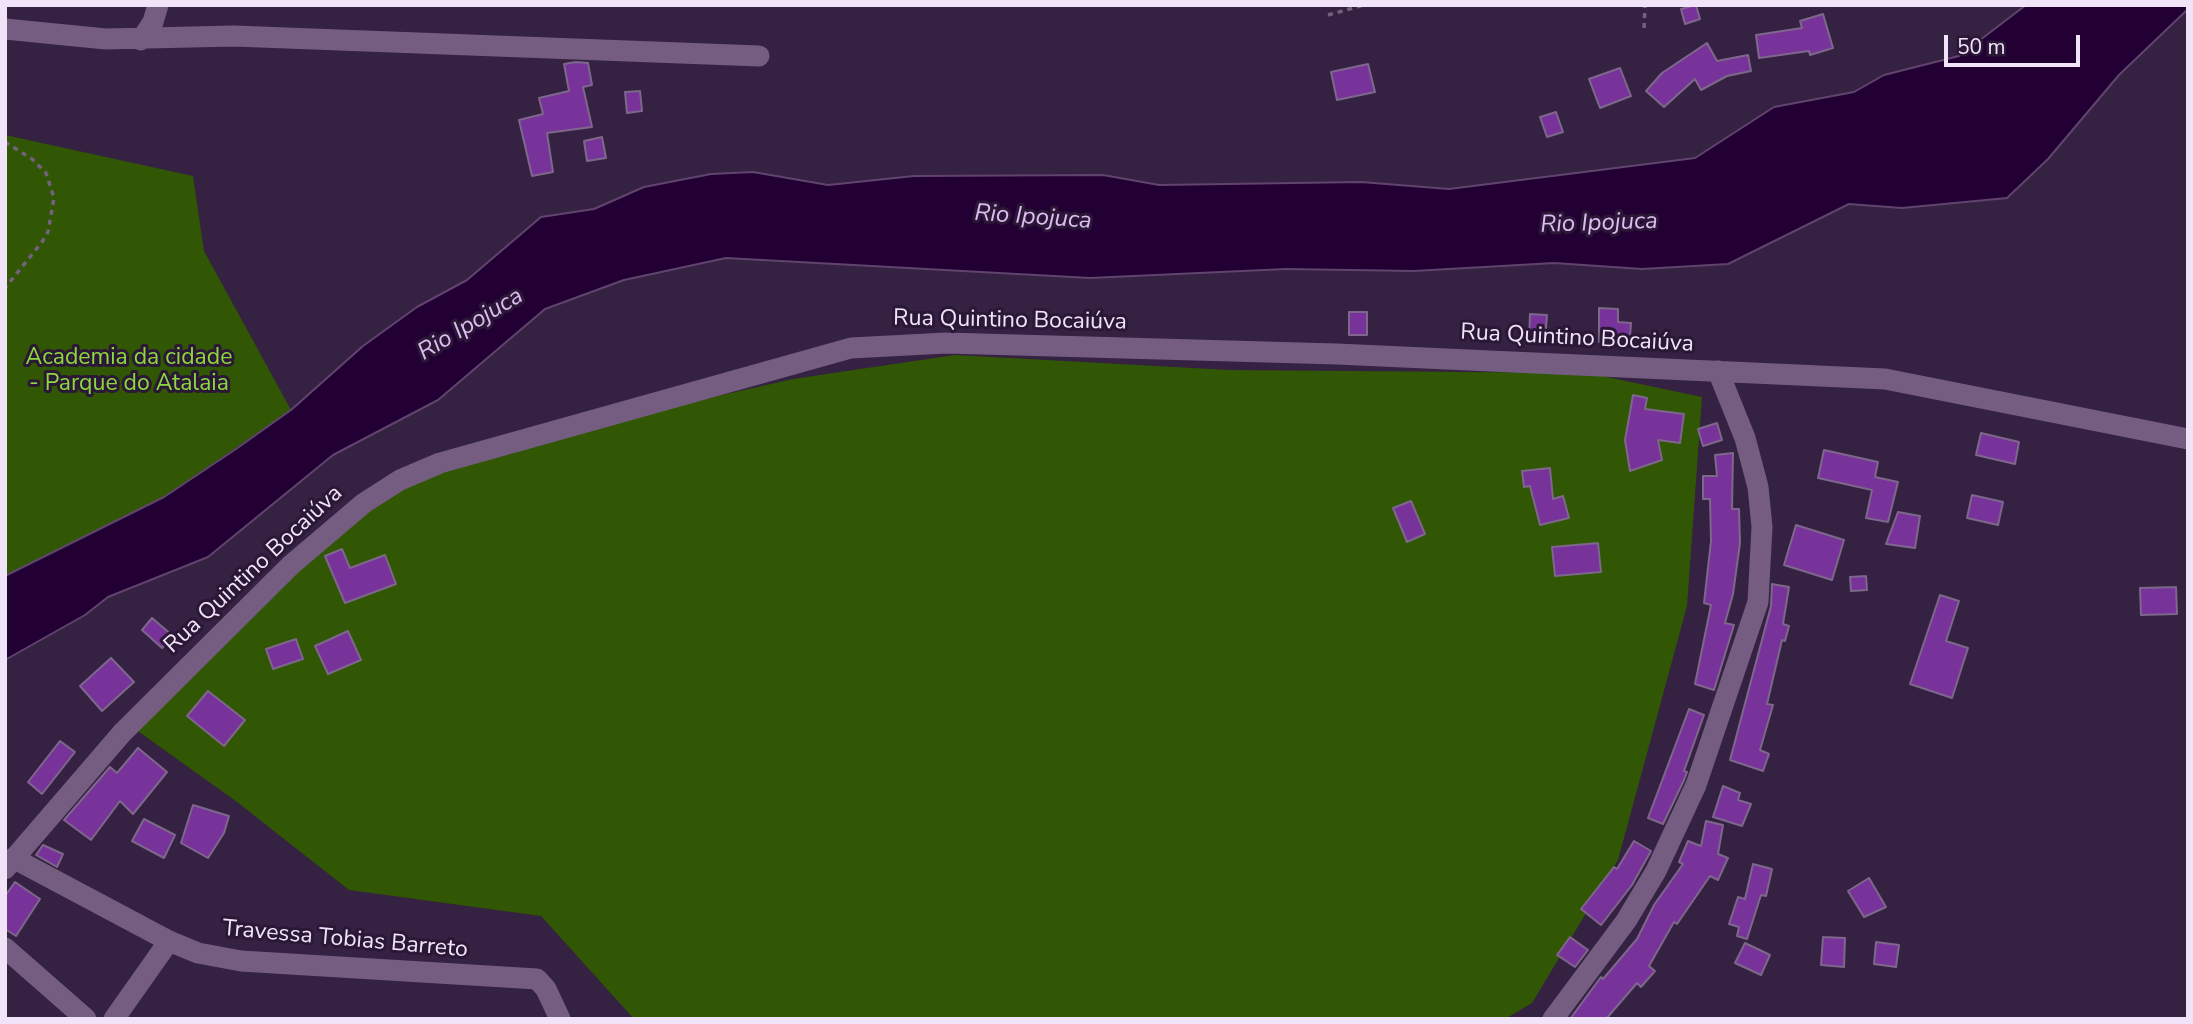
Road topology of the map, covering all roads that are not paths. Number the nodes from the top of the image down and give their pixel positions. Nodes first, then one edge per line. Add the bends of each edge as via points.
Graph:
1 (158, 5) edge
2 (5, 29) edge
3 (141, 40) junction
4 (760, 56) dead end
5 (1718, 371) junction
6 (2188, 439) edge
7 (9, 864) edge
8 (169, 941) junction
9 (5, 948) edge
10 (86, 1019) edge
11 (114, 1019) edge
12 (560, 1019) edge
13 (1553, 1019) edge

1 - 3 street
2 - 3 street
3 - 4 street via 234,36
5 - 6 street, Rua Quintino Bocaiúva via 1885,379
5 - 7 street, Rua Quintino Bocaiúva via 1337,354 898,344 808,358 440,463 364,503 316,542 122,733
5 - 13 street via 1745,438 1758,487 1762,527 1758,602 1696,785 1656,871
7 - 8 street, Travessa Tobias Barreto
8 - 11 street
8 - 12 street, Travessa Tobias Barreto via 198,953 241,961 537,979
9 - 10 street

